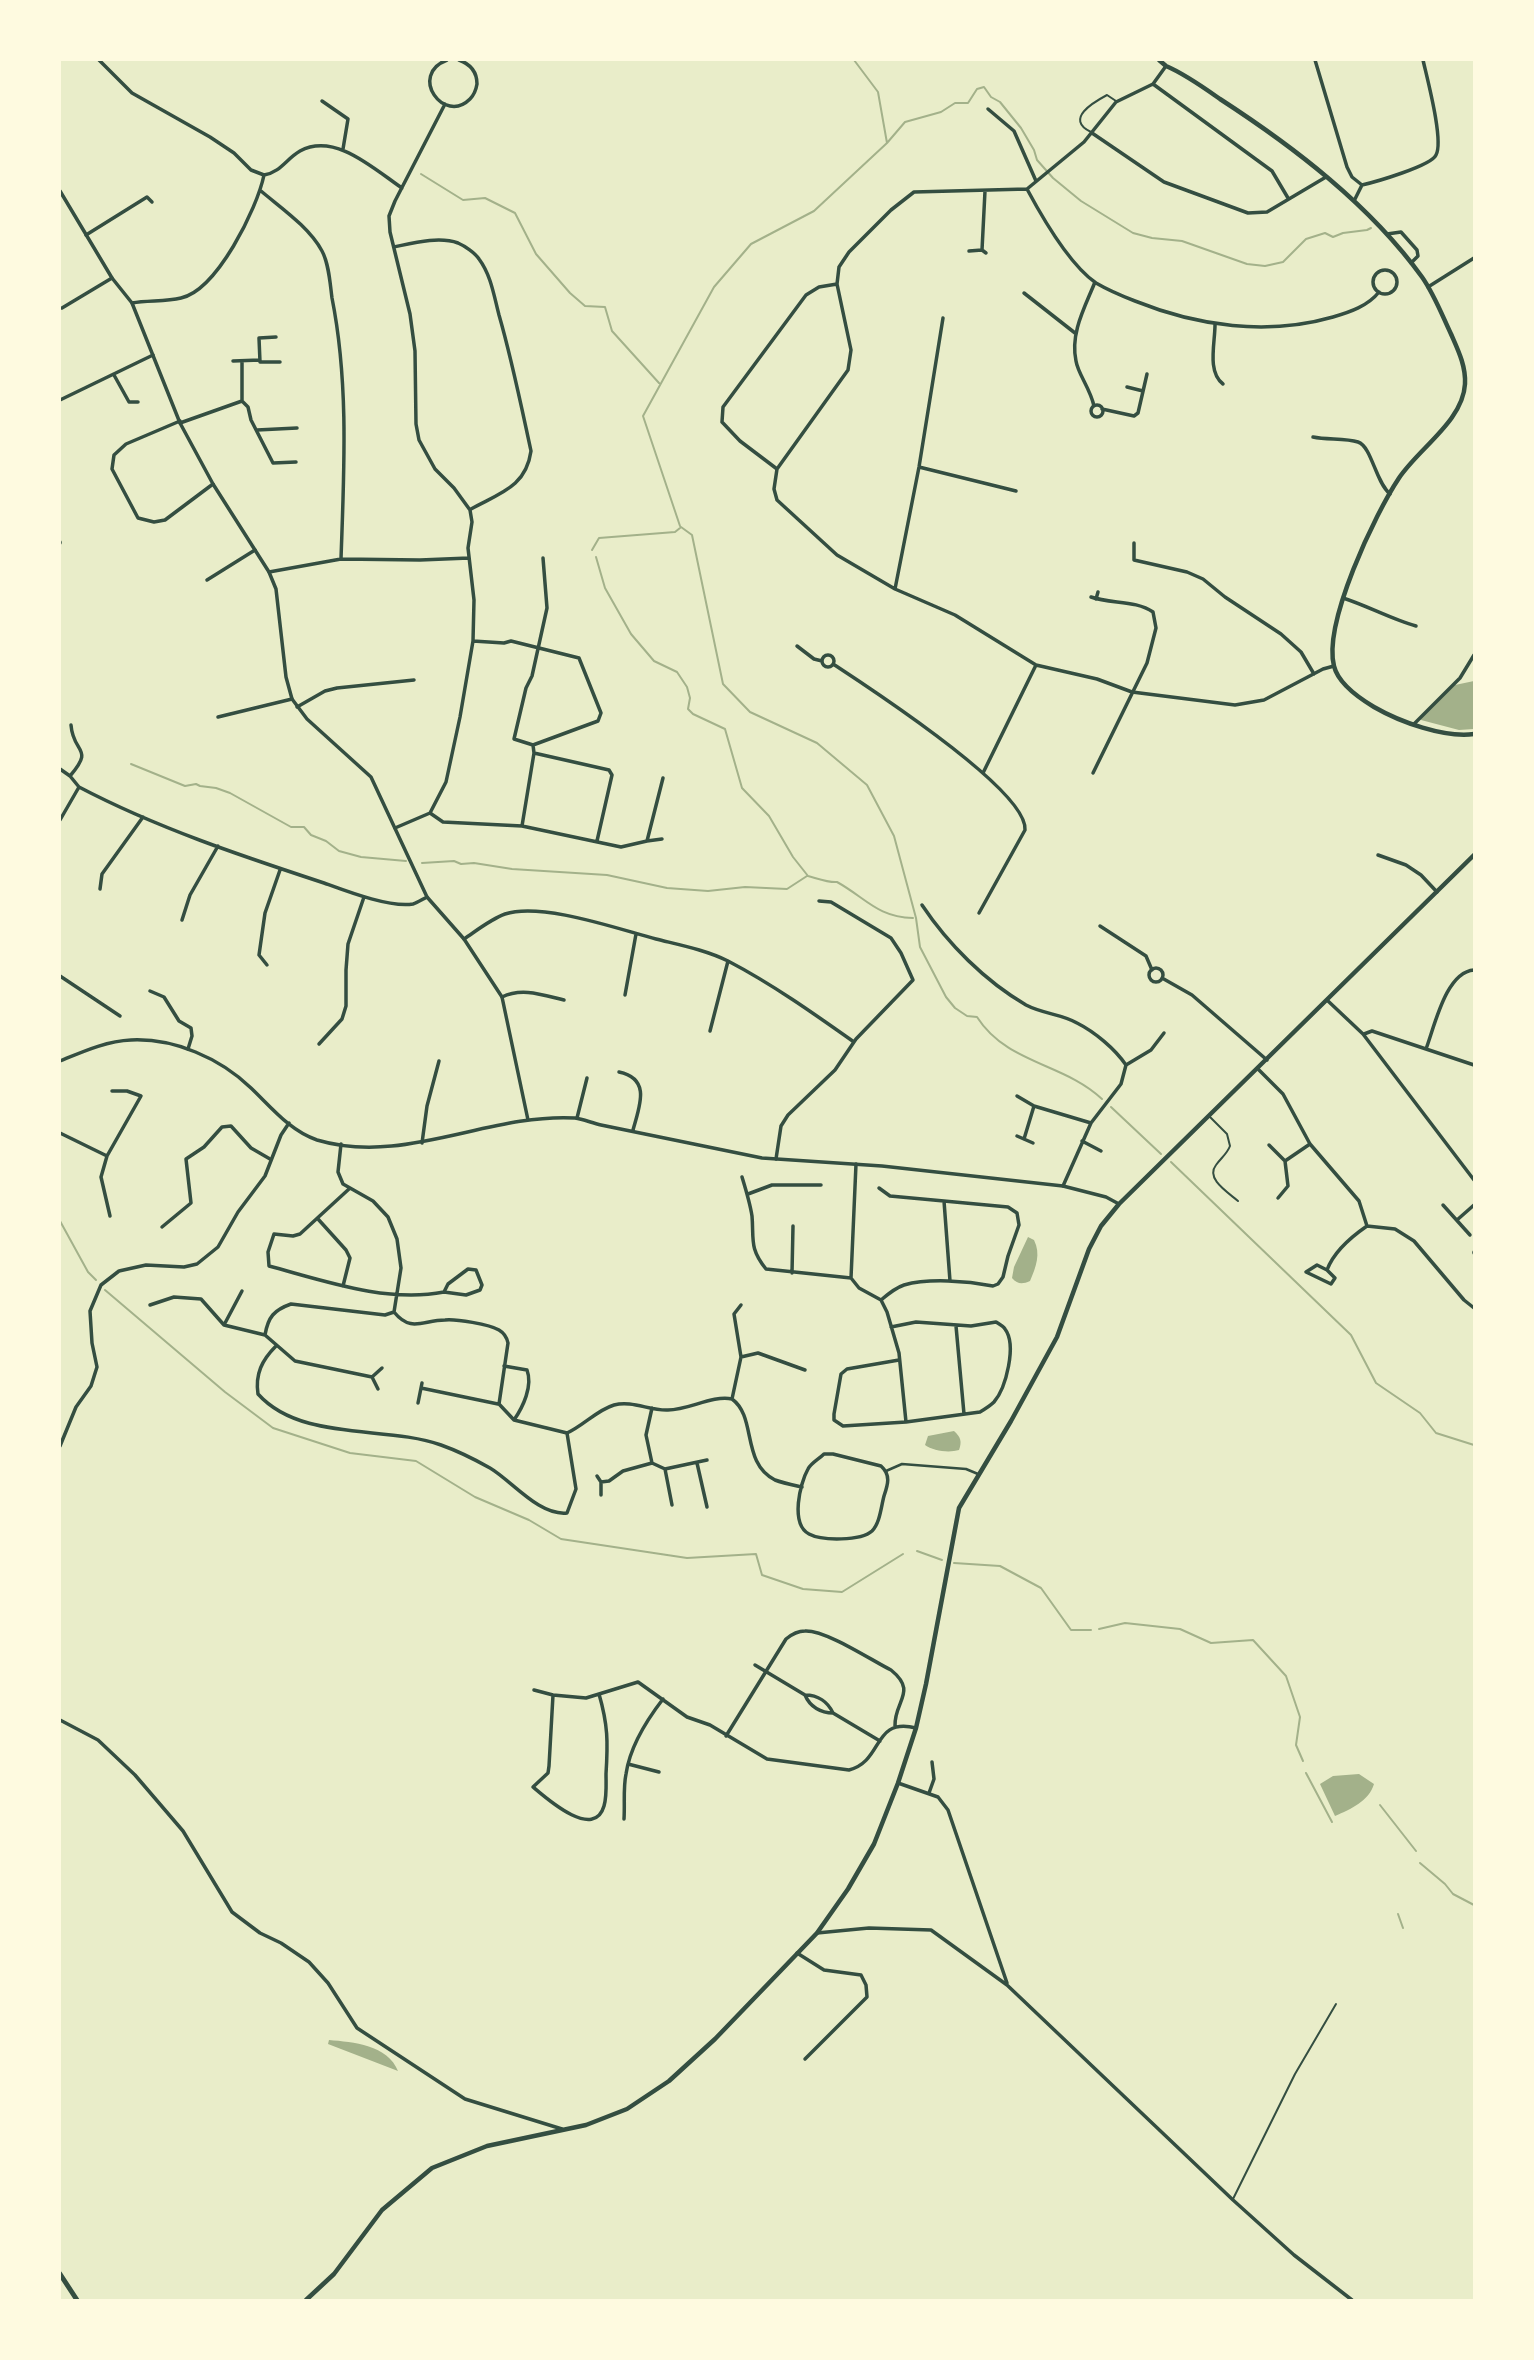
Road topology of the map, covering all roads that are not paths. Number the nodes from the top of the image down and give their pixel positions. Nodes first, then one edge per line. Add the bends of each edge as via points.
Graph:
1 (99, 60) edge
2 (447, 60) edge
3 (459, 60) edge
4 (1158, 60) edge
5 (1315, 60) edge
6 (1423, 60) edge
7 (1166, 66) junction
8 (1153, 84) junction
9 (323, 101) dead end
10 (1116, 102) junction
11 (444, 104) junction
12 (988, 109) dead end
13 (1092, 132) junction
14 (343, 149) junction
15 (264, 175) junction
16 (1326, 177) junction
17 (1036, 181) junction
18 (1362, 185) junction
19 (402, 188) junction
20 (1027, 189) junction
21 (60, 191) edge
22 (149, 191) dead end
23 (261, 191) junction
24 (985, 191) junction
25 (61, 197) edge
26 (147, 197) junction
27 (1288, 198) junction
28 (1354, 201) junction
29 (152, 202) dead end
30 (86, 234) junction
31 (1387, 234) junction
32 (394, 247) junction
33 (969, 251) dead end
34 (1475, 258) edge
35 (1411, 263) junction
36 (112, 278) junction
37 (1095, 282) junction
38 (837, 284) junction
39 (1428, 287) junction
40 (1379, 292) junction
41 (1024, 293) dead end
42 (132, 303) junction
43 (62, 308) dead end
44 (943, 318) dead end
45 (1215, 325) junction
46 (1075, 333) junction
47 (276, 337) dead end
48 (153, 355) junction
49 (260, 360) junction
50 (233, 361) dead end
51 (242, 361) junction
52 (280, 362) dead end
53 (1147, 374) dead end
54 (114, 375) junction
55 (1223, 384) dead end
56 (1127, 387) dead end
57 (1143, 391) junction
58 (60, 400) edge
59 (242, 401) junction
60 (138, 402) dead end
61 (1094, 406) junction
62 (1102, 409) junction
63 (180, 422) junction
64 (297, 428) dead end
65 (257, 430) junction
66 (1313, 437) dead end
67 (296, 462) dead end
68 (919, 467) junction
69 (777, 469) junction
70 (213, 484) junction
71 (1016, 491) dead end
72 (1390, 494) junction
73 (470, 510) junction
74 (1134, 543) dead end
75 (255, 550) junction
76 (469, 558) junction
77 (543, 558) dead end
78 (341, 559) junction
79 (269, 572) junction
80 (207, 580) dead end
81 (895, 589) junction
82 (1098, 592) dead end
83 (1343, 598) junction
84 (1416, 626) dead end
85 (473, 641) junction
86 (797, 646) dead end
87 (537, 647) junction
88 (1475, 655) edge
89 (822, 661) junction
90 (833, 664) junction
91 (1036, 665) junction
92 (1334, 666) junction
93 (1314, 674) junction
94 (414, 680) dead end
95 (1132, 692) junction
96 (292, 699) junction
97 (298, 707) junction
98 (219, 717) dead end
99 (1414, 724) junction
100 (71, 725) dead end
101 (1475, 734) edge
102 (533, 745) junction
103 (534, 753) junction
104 (60, 769) edge
105 (983, 773) junction
106 (1093, 773) dead end
107 (70, 776) junction
108 (663, 778) dead end
109 (79, 788) junction
110 (430, 813) junction
111 (143, 817) junction
112 (60, 820) edge
113 (522, 826) junction
114 (395, 828) junction
115 (662, 839) dead end
116 (597, 841) junction
117 (647, 841) junction
118 (218, 846) junction
119 (1378, 855) dead end
120 (1475, 855) edge
121 (280, 870) junction
122 (100, 889) dead end
123 (1437, 892) junction
124 (364, 897) junction
125 (428, 897) junction
126 (819, 901) dead end
127 (922, 905) dead end
128 (979, 913) dead end
129 (182, 920) dead end
130 (1100, 926) dead end
131 (636, 934) junction
132 (464, 939) junction
133 (728, 961) junction
134 (267, 965) dead end
135 (1152, 970) junction
136 (1475, 970) edge
137 (60, 976) edge
138 (1162, 978) junction
139 (150, 991) dead end
140 (625, 995) dead end
141 (502, 997) junction
142 (564, 1000) dead end
143 (1328, 1001) junction
144 (120, 1016) dead end
145 (710, 1031) dead end
146 (1164, 1033) dead end
147 (1363, 1034) junction
148 (854, 1042) junction
149 (319, 1044) dead end
150 (188, 1049) junction
151 (1426, 1049) junction
152 (439, 1060) dead end
153 (1267, 1060) junction
154 (60, 1061) edge
155 (1126, 1065) junction
156 (1475, 1065) edge
157 (1258, 1069) junction
158 (619, 1072) dead end
159 (587, 1077) dead end
160 (112, 1091) dead end
161 (1017, 1096) dead end
162 (1034, 1106) junction
163 (1209, 1116) junction
164 (577, 1118) junction
165 (528, 1121) junction
166 (289, 1123) junction
167 (1091, 1123) junction
168 (633, 1130) junction
169 (60, 1133) edge
170 (1017, 1136) dead end
171 (1024, 1139) junction
172 (1082, 1141) junction
173 (422, 1143) junction
174 (1033, 1143) dead end
175 (341, 1144) junction
176 (1310, 1144) junction
177 (1269, 1145) dead end
178 (1101, 1151) dead end
179 (107, 1156) junction
180 (270, 1159) junction
181 (776, 1159) junction
182 (1285, 1161) junction
183 (856, 1164) junction
184 (742, 1177) dead end
185 (1475, 1180) edge
186 (821, 1185) dead end
187 (1063, 1186) junction
188 (879, 1188) dead end
189 (349, 1189) junction
190 (748, 1194) junction
191 (1278, 1198) dead end
192 (944, 1201) junction
193 (1238, 1201) dead end
194 (191, 1203) junction
195 (1119, 1204) junction
196 (197, 1205) dead end
197 (1443, 1205) dead end
198 (1475, 1205) edge
199 (110, 1216) dead end
200 (318, 1219) junction
201 (1457, 1220) junction
202 (793, 1226) dead end
203 (1367, 1226) junction
204 (162, 1227) dead end
205 (1471, 1235) dead end
206 (1327, 1270) junction
207 (792, 1273) junction
208 (850, 1278) junction
209 (950, 1281) junction
210 (343, 1286) junction
211 (242, 1291) dead end
212 (444, 1292) junction
213 (397, 1294) junction
214 (881, 1300) junction
215 (741, 1305) dead end
216 (150, 1306) dead end
217 (1475, 1308) edge
218 (394, 1312) junction
219 (224, 1325) junction
220 (891, 1326) junction
221 (956, 1326) junction
222 (265, 1335) junction
223 (276, 1346) junction
224 (741, 1357) junction
225 (899, 1360) junction
226 (504, 1366) junction
227 (382, 1368) dead end
228 (806, 1370) dead end
229 (372, 1377) junction
230 (378, 1389) dead end
231 (732, 1399) junction
232 (418, 1403) dead end
233 (499, 1404) junction
234 (652, 1408) junction
235 (964, 1414) junction
236 (514, 1420) junction
237 (906, 1422) junction
238 (567, 1433) junction
239 (60, 1446) edge
240 (707, 1460) dead end
241 (652, 1463) junction
242 (696, 1463) junction
243 (665, 1469) junction
244 (886, 1471) junction
245 (979, 1474) junction
246 (597, 1476) dead end
247 (601, 1482) junction
248 (802, 1487) junction
249 (601, 1495) dead end
250 (673, 1505) dead end
251 (707, 1507) dead end
252 (755, 1665) dead end
253 (766, 1671) junction
254 (534, 1690) dead end
255 (599, 1694) junction
256 (553, 1695) junction
257 (805, 1695) junction
258 (663, 1699) junction
259 (834, 1713) junction
260 (60, 1720) edge
261 (895, 1726) junction
262 (916, 1728) junction
263 (726, 1736) junction
264 (880, 1741) junction
265 (932, 1762) dead end
266 (628, 1764) junction
267 (659, 1772) dead end
268 (898, 1783) junction
269 (929, 1793) junction
270 (624, 1819) dead end
271 (817, 1933) junction
272 (797, 1954) junction
273 (1007, 1985) junction
274 (1336, 2004) dead end
275 (805, 2059) dead end
276 (562, 2129) junction
277 (1233, 2200) junction
278 (60, 2274) edge
279 (77, 2301) edge
280 (306, 2301) edge
281 (1352, 2301) edge

1 - 15 street via 132,93 210,137
2 - 11 street via 438,64 430,78 432,94
3 - 11 street via 476,75 475,92 459,105
4 - 7 main road
5 - 18 street via 1348,167
6 - 18 street via 1439,140 1437,154 1428,163
7 - 8 street
7 - 16 main road via 1251,119
8 - 10 street
8 - 27 street via 1272,171
9 - 14 street via 348,119
10 - 13 street
10 - 13 lane via 1107,95 1084,109 1081,122
11 - 19 street
12 - 17 street via 1014,131
13 - 17 street
13 - 27 street via 1164,182 1248,213 1267,212
14 - 15 street via 311,145 274,173
14 - 19 street
15 - 23 street
16 - 27 street
16 - 28 main road
17 - 20 street
18 - 28 street
19 - 32 street via 389,216
20 - 24 street
20 - 37 street via 1045,222
21 - 25 street
22 - 26 street
23 - 42 street via 249,219 207,284 182,298
23 - 78 street via 308,234 322,252 327,271 342,356
24 - 33 street via 984,251
24 - 38 street via 914,192 849,252 839,267
25 - 30 street
26 - 29 street
26 - 30 street
28 - 31 main road
30 - 36 street
31 - 35 main road
31 - 35 street via 1401,232 1417,250
32 - 73 street via 415,351 419,440 435,469
32 - 73 street via 458,244 478,258 494,294 531,451 529,466 516,484
34 - 39 street
35 - 39 main road
36 - 42 street
36 - 43 street
37 - 45 street via 1159,311
37 - 46 street
38 - 69 street via 851,350 848,370
38 - 69 street via 806,295 723,407 722,422
39 - 72 main road via 1460,355 1464,394 1449,422 1412,461
40 - 40 street via 1375,276 1382,270 1391,271 1397,278 1396,288
40 - 45 street via 1347,312 1317,321 1263,327
41 - 46 street
42 - 48 street
44 - 68 street
45 - 55 street via 1214,371
46 - 61 street via 1076,362
47 - 49 street via 260,338
48 - 54 street
48 - 63 street
49 - 51 street
49 - 52 street
50 - 51 street
51 - 59 street
53 - 57 street
54 - 58 street
54 - 60 street via 128,402
56 - 57 street
57 - 62 street via 1134,416
59 - 63 street
59 - 65 street
61 - 62 street
61 - 62 street via 1094,417 1101,415
63 - 70 street
63 - 70 street via 126,444 114,455 112,469 138,518 165,520
64 - 65 street
65 - 67 street via 273,463
66 - 72 street via 1358,442
68 - 71 street
68 - 81 street
69 - 81 street via 777,500 837,555
70 - 75 street
72 - 83 main road
73 - 76 street
74 - 93 street via 1133,558 1203,579 1282,634 1301,652
75 - 79 street
75 - 80 street
76 - 78 street
76 - 85 street
77 - 87 street via 547,608
78 - 79 street
79 - 96 street via 276,589 285,677
81 - 91 street via 955,615
82 - 95 street via 1093,598 1145,606 1153,612 1156,628 1147,663
83 - 84 street
83 - 92 main road via 1334,631
85 - 87 street via 511,641
85 - 110 street via 446,782
86 - 89 street
87 - 102 street via 514,739
87 - 102 street via 579,658 601,713 598,722
88 - 99 street via 1460,678
89 - 90 street via 827,667
89 - 90 street via 830,655
90 - 105 street via 915,719
91 - 95 street
91 - 105 street
92 - 93 street
92 - 99 main road via 1360,698
93 - 95 street via 1264,701 1246,705
94 - 97 street via 337,688
95 - 106 street
96 - 97 street
96 - 98 street
97 - 114 street via 371,777
99 - 101 main road via 1462,736
100 - 107 street via 83,757
102 - 103 street
103 - 113 street
103 - 116 street via 609,770
104 - 107 street
105 - 128 street via 1023,815 1026,826
107 - 109 street
108 - 117 street
109 - 111 street
109 - 112 street
110 - 113 street via 443,822
110 - 114 street
111 - 118 street
111 - 122 street via 102,874
113 - 116 street
114 - 125 street
115 - 117 street
116 - 117 street via 621,847
118 - 121 street
118 - 129 street via 190,895
119 - 123 street via 1422,875
120 - 123 main road
121 - 124 street
121 - 134 street via 265,913 259,955
123 - 143 main road
124 - 125 street via 413,904
124 - 149 street via 348,944 346,1006 342,1018
125 - 132 street
126 - 148 street via 831,902 891,938 913,980
127 - 155 street via 955,948 1006,992 1039,1011 1077,1023 1118,1053
130 - 135 street via 1146,956
131 - 132 street via 573,917 526,911 503,914
131 - 133 street
131 - 140 street
132 - 141 street
133 - 145 street
133 - 148 street via 800,1003
135 - 138 street via 1159,969
135 - 138 street via 1150,980
136 - 151 street via 1456,977
137 - 144 street
138 - 153 street via 1192,995
139 - 150 street via 164,997 179,1021 191,1028
141 - 142 street via 514,991
141 - 165 street
143 - 147 street
143 - 153 main road
146 - 155 street via 1151,1050
147 - 151 street via 1372,1031
147 - 185 street
148 - 181 street via 835,1070 780,1126
150 - 154 street via 129,1040
150 - 166 street via 223,1065
151 - 156 street
152 - 173 street
153 - 157 main road
155 - 167 street via 1121,1084
157 - 163 main road
157 - 176 street via 1283,1094
158 - 168 street via 639,1083 641,1100
159 - 164 street
160 - 179 street via 141,1096
161 - 162 street
162 - 167 street
162 - 171 street
163 - 193 lane via 1227,1134 1230,1146 1212,1171 1214,1179
163 - 195 main road
164 - 165 street
164 - 168 street
165 - 173 street
166 - 175 street via 316,1139
166 - 180 street
167 - 172 street
168 - 181 street
169 - 179 street
170 - 171 street
171 - 174 street
172 - 178 street
172 - 187 street
173 - 175 street
175 - 189 street via 338,1172
176 - 182 street
176 - 203 street via 1359,1201
177 - 182 street
179 - 199 street via 100,1177
180 - 194 street via 251,1148 231,1126 222,1127 186,1159
180 - 239 street via 265,1177 218,1247 197,1264 146,1265 119,1271 101,1285 90,1311 97,1367
181 - 183 street
182 - 191 street via 1288,1186
183 - 187 street
183 - 208 street
184 - 190 street
186 - 190 street via 772,1185
187 - 195 street
188 - 192 street via 890,1196
189 - 200 street
189 - 213 street via 373,1201 394,1229 401,1268
190 - 207 street via 756,1257 766,1269
192 - 209 street
192 - 209 street via 1008,1207 1017,1213 1019,1224 998,1284
194 - 196 street
194 - 204 street
195 - 245 main road via 1088,1249 1057,1337
197 - 201 street
198 - 201 street
200 - 210 street via 350,1258
200 - 210 street via 300,1234 274,1234 269,1266
201 - 205 street
202 - 207 street
203 - 206 street via 1350,1238
203 - 217 street via 1395,1229 1415,1241
206 - 206 street via 1335,1278 1331,1284 1306,1272 1317,1265
207 - 208 street
208 - 214 street
209 - 214 street via 903,1285
210 - 213 street
211 - 219 street
212 - 212 street via 468,1269 476,1270 480,1290 466,1295
212 - 213 street via 420,1297
213 - 218 street
214 - 220 street
215 - 224 street via 733,1320
216 - 219 street via 174,1297 201,1299
218 - 222 street via 385,1315 291,1304 276,1309
218 - 226 street via 401,1321 414,1325 442,1320 498,1329 508,1343
219 - 222 street
220 - 221 street via 916,1322
220 - 225 street
221 - 235 street
221 - 235 street via 996,1322 1008,1339 1010,1365 1004,1386 987,1408
222 - 223 street
223 - 229 street via 295,1361
223 - 238 street via 262,1361 257,1385 258,1394 279,1413 302,1421 435,1443 482,1464 557,1514 567,1513 576,1489
224 - 228 street via 758,1353
224 - 231 street
225 - 237 street
225 - 237 street via 841,1374 834,1420 843,1426
226 - 233 street
226 - 236 street via 527,1370 529,1376 524,1406
227 - 229 street
229 - 230 street
231 - 234 street via 666,1411
231 - 248 street via 740,1407 755,1460 764,1472
232 - 233 street via 421,1385
233 - 236 street
234 - 238 street via 616,1404
234 - 241 street via 646,1435
235 - 237 street
236 - 238 street
240 - 242 street
241 - 243 street
241 - 247 street
242 - 243 street
242 - 251 street
243 - 250 street
244 - 245 street via 902,1464
244 - 248 street via 824,1454 809,1467
244 - 248 street via 877,1525 855,1539 809,1534 798,1513
245 - 262 main road via 954,1523
246 - 247 street
247 - 249 street
252 - 253 street
253 - 257 street
253 - 261 street via 795,1632 822,1634 900,1678 905,1687
253 - 263 street
254 - 256 street
255 - 256 street
255 - 256 street via 608,1734 604,1808 591,1818 572,1816 533,1787 548,1773
255 - 258 street via 638,1682
257 - 259 street via 829,1704
257 - 259 street via 809,1704
258 - 263 street
258 - 266 street via 640,1732
259 - 264 street
260 - 276 street via 98,1740 135,1775 183,1831 232,1912 309,1962 357,2028 465,2099
261 - 262 street
261 - 264 street
262 - 268 main road
263 - 264 street via 767,1759 849,1770 860,1768
265 - 269 street via 935,1770
266 - 267 street
266 - 270 street
268 - 269 street
268 - 271 main road via 874,1844
269 - 273 street via 948,1810
271 - 272 main road
271 - 273 street via 869,1928 930,1930
272 - 275 street via 824,1970 861,1975 867,1997
272 - 276 main road via 668,2081 627,2109
273 - 277 street
274 - 277 lane
276 - 280 main road via 487,2146 432,2168 382,2210 334,2274
277 - 281 street
278 - 279 highway

